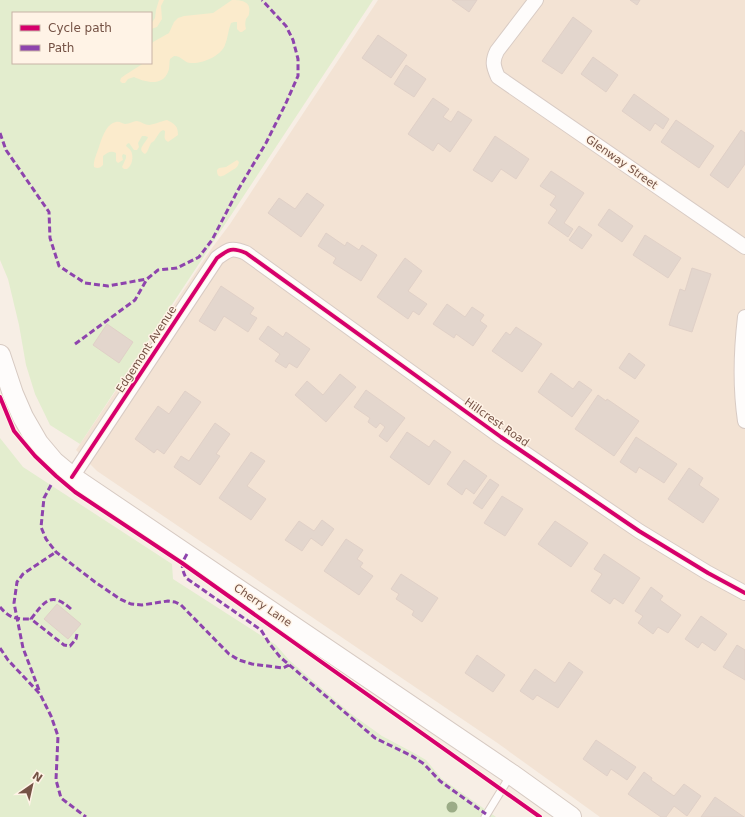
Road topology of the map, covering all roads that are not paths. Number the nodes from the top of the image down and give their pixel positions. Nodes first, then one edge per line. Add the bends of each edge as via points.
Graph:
1 (536, 0) edge
2 (745, 247) edge
3 (246, 253) joint
4 (745, 317) edge
5 (0, 355) edge
6 (745, 421) edge
7 (72, 477) junction
8 (745, 593) edge
9 (511, 774) junction
10 (484, 817) edge
11 (571, 817) edge

1 - 2 street, Glenway Street via 493,58 498,77
3 - 7 street, Edgemont Avenue via 236,248 224,252 217,258
3 - 8 street, Hillcrest Road via 501,437 619,518
4 - 6 street via 742,375
5 - 7 street, Cherry Lane via 23,417 54,462
7 - 9 street, Cherry Lane
9 - 10 lane
9 - 11 street, Cherry Lane

